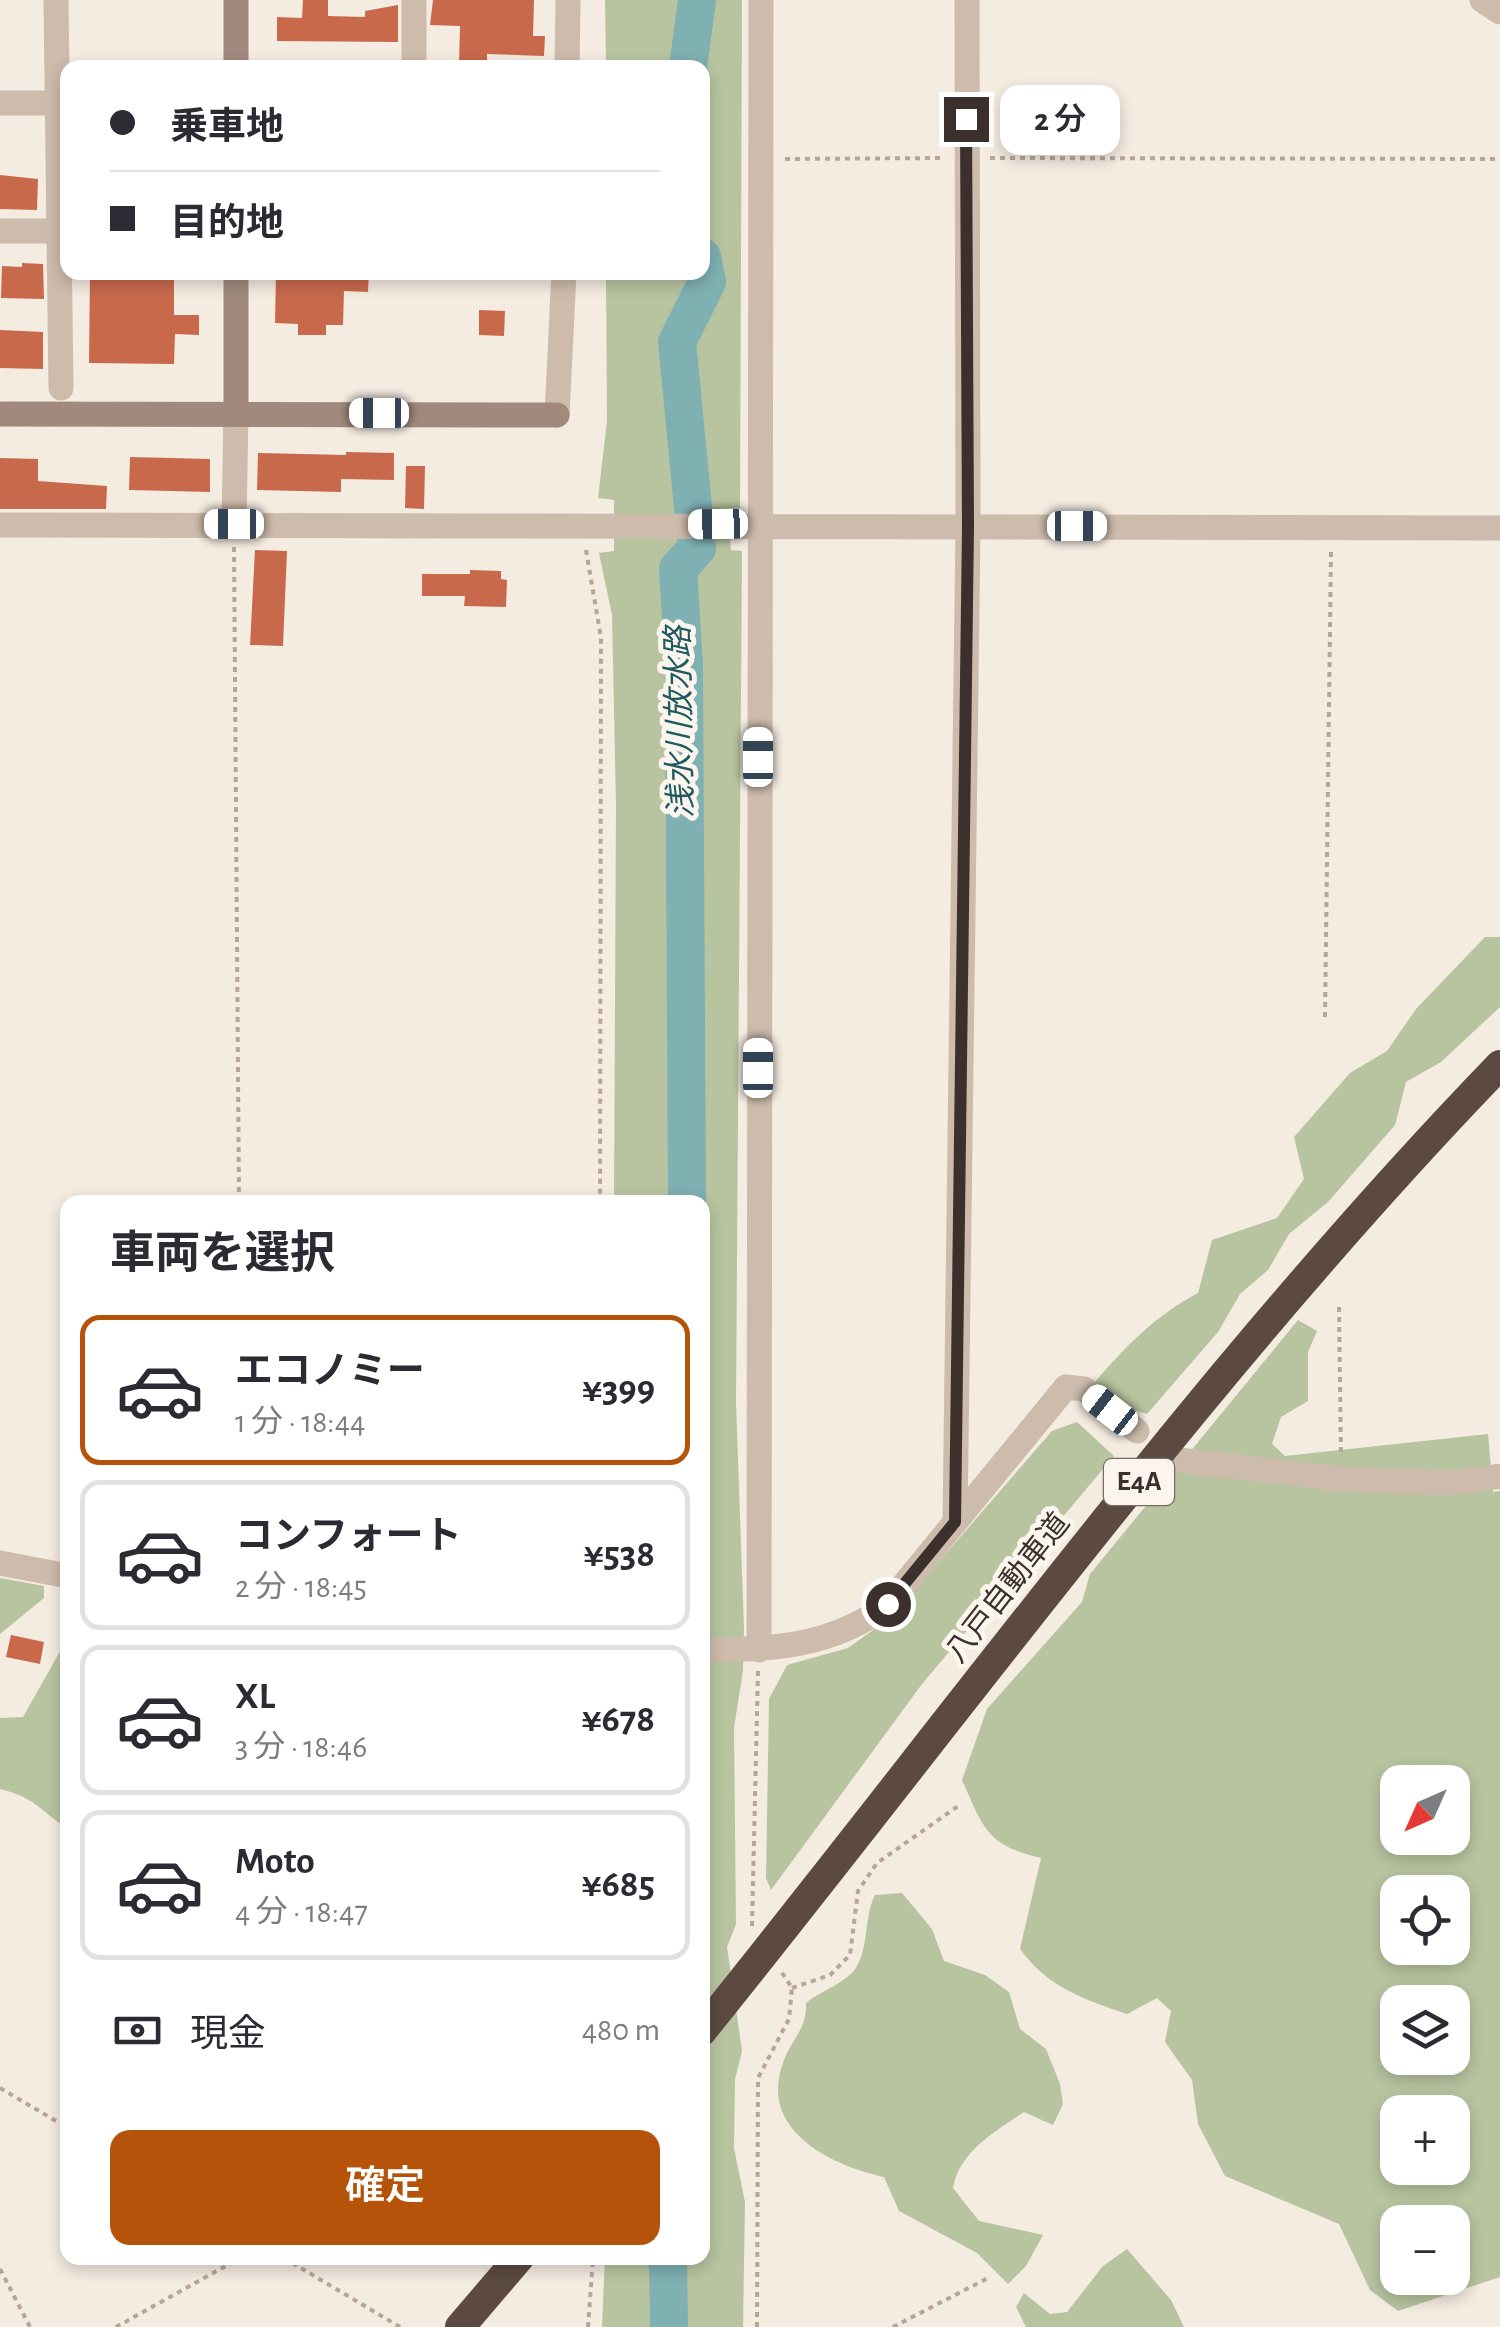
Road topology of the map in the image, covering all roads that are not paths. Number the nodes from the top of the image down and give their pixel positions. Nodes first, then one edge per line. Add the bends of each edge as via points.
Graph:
1 (56, 0) edge
2 (236, 0) edge
3 (414, 0) edge
4 (568, 0) edge
5 (761, 0) edge
6 (967, 0) edge
7 (1482, 0) edge
8 (1500, 12) edge
9 (236, 60) edge
10 (414, 60) edge
11 (567, 60) edge
12 (60, 69) edge
13 (0, 104) edge
14 (60, 104) edge
15 (60, 155) edge
16 (0, 231) edge
17 (57, 231) junction
18 (236, 280) edge
19 (564, 280) edge
20 (61, 388) dead end
21 (236, 412) junction
22 (0, 414) edge
23 (234, 524) junction
24 (757, 524) junction
25 (0, 526) edge
26 (968, 527) junction
27 (1500, 528) edge
28 (1500, 1043) edge
29 (1500, 1065) edge
30 (1136, 1431) dead end
31 (1170, 1458) dead end
32 (1500, 1476) edge
33 (955, 1522) junction
34 (0, 1563) edge
35 (60, 1574) edge
36 (710, 1650) edge
37 (759, 1650) junction
38 (790, 1909) junction
39 (710, 1995) edge
40 (710, 2019) edge
41 (493, 2265) edge
42 (512, 2265) edge
43 (441, 2327) edge
44 (460, 2327) edge

1 - 12 street
2 - 9 street
3 - 10 street
4 - 11 street
5 - 24 street
6 - 26 street
7 - 8 street
13 - 14 street
15 - 17 street
16 - 17 street
17 - 20 street
18 - 21 street
19 - 21 street via 558,414
21 - 22 street
21 - 23 street
23 - 24 street
23 - 25 street
24 - 26 street
24 - 37 street
26 - 27 street
26 - 33 street
28 - 38 highway, 八戸自動車道 / E4A via 1309,1253 1094,1512
29 - 38 highway, 八戸自動車道 / E4A via 1337,1244
30 - 33 street via 1084,1389 1066,1387
31 - 32 street via 1342,1480 1452,1483
33 - 37 street via 888,1604 864,1623 824,1640
34 - 35 street
36 - 37 street
38 - 39 highway, 八戸自動車道 / E4A
38 - 40 highway, 八戸自動車道 / E4A
41 - 43 highway
42 - 44 highway

